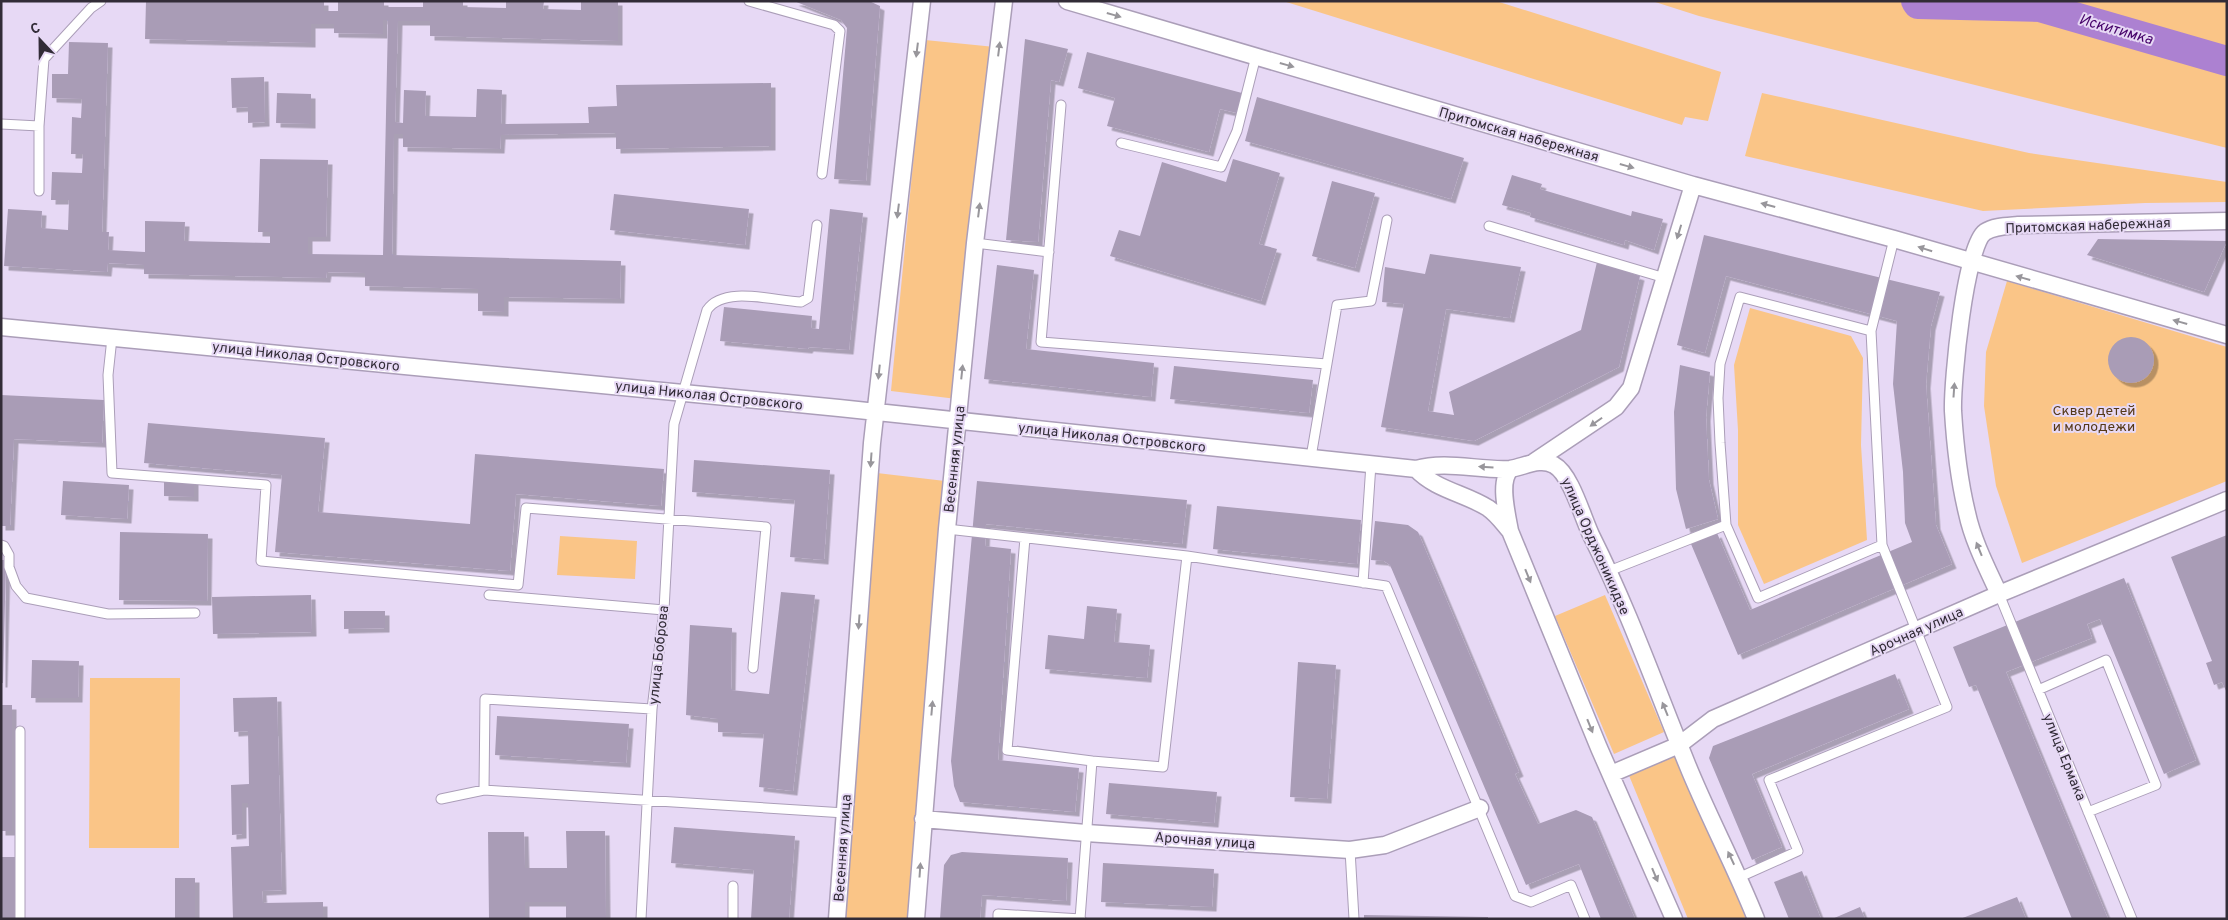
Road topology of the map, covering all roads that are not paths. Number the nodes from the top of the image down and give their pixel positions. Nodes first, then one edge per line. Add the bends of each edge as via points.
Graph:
1 (101, 1) edge
2 (749, 1) edge
3 (922, 1) edge
4 (1004, 1) edge
5 (1067, 1) edge
6 (1256, 56) junction
7 (1061, 105) dead end
8 (1, 124) edge
9 (39, 126) junction
10 (1121, 143) dead end
11 (822, 174) dead end
12 (1693, 185) junction
13 (39, 191) dead end
14 (1387, 220) dead end
15 (2227, 221) edge
16 (817, 225) dead end
17 (1489, 226) dead end
18 (1894, 240) junction
19 (975, 243) junction
20 (1049, 252) junction
21 (1971, 263) junction
22 (1665, 278) junction
23 (1, 327) edge
24 (1872, 331) junction
25 (2227, 335) edge
26 (112, 338) junction
27 (1327, 364) junction
28 (685, 393) junction
29 (875, 412) junction
30 (958, 420) junction
31 (1311, 458) junction
32 (1534, 462) junction
33 (1371, 464) junction
34 (1416, 469) junction
35 (1511, 469) junction
36 (2227, 500) edge
37 (670, 520) junction
38 (1726, 525) junction
39 (947, 529) junction
40 (1510, 530) junction
41 (1025, 538) junction
42 (1, 545) edge
43 (1882, 545) junction
44 (1187, 556) junction
45 (1609, 571) junction
46 (1363, 583) junction
47 (1998, 594) junction
48 (489, 595) dead end
49 (664, 610) junction
50 (195, 613) dead end
51 (1916, 631) junction
52 (753, 668) dead end
53 (2038, 690) junction
54 (652, 709) junction
55 (20, 731) dead end
56 (1679, 745) junction
57 (1092, 761) junction
58 (1611, 774) junction
59 (484, 790) junction
60 (441, 799) dead end
61 (647, 799) junction
62 (1480, 808) junction
63 (2088, 812) junction
64 (845, 813) junction
65 (923, 819) junction
66 (1086, 833) junction
67 (1350, 850) junction
68 (1740, 877) junction
69 (733, 886) dead end
70 (20, 919) edge
71 (641, 919) edge
72 (733, 919) edge
73 (837, 919) edge
74 (916, 919) edge
75 (998, 919) edge
76 (1080, 919) edge
77 (1354, 919) edge
78 (1585, 919) edge
79 (1674, 919) edge
80 (1756, 919) edge
81 (2132, 919) edge

1 - 9 lane via 44,59
2 - 11 lane via 834,25 840,31
3 -> 29 street, Весенняя улица
19 -> 4 street, Весенняя улица
5 -> 6 street, Притомская набережная
6 - 10 lane via 1237,131 1220,167
6 -> 12 street, Притомская набережная
7 - 20 lane
8 - 9 lane
9 - 13 lane
18 -> 12 street, Притомская набережная
12 -> 22 street
14 - 27 lane via 1371,301 1337,305
15 - 21 street, Притомская набережная via 1995,228 1984,232 1979,239
16 - 28 lane, улица Боброва via 808,298 801,302 743,296 713,302 707,310
17 - 22 lane
21 -> 18 street, Притомская набережная
18 - 24 lane
19 - 20 lane
30 -> 19 street, Весенняя улица
20 - 27 lane via 1041,342
25 -> 21 street, Притомская набережная
47 -> 21 street, Притомская набережная via 1967,513 1953,409 1961,313
22 -> 32 street via 1631,388 1616,407
23 - 26 street, улица Николая Островского
24 - 38 lane via 1740,297 1720,364 1718,398
24 - 43 lane
26 - 28 street, улица Николая Островского
26 - 37 lane via 108,375 112,473 266,485 261,561 518,585 526,508
27 - 31 lane
28 - 29 street, улица Николая Островского
28 - 37 lane, улица Боброва via 674,424
29 - 30 street, улица Николая Островского
29 -> 64 street, Весенняя улица
30 - 31 street, улица Николая Островского
30 - 39 street, Весенняя улица
31 - 33 street, улица Николая Островского
32 - 35 street
32 - 45 street, улица Орджоникидзе via 1548,462 1562,471
33 - 34 street, улица Николая Островского
33 - 46 lane
35 -> 34 street via 1437,465
34 - 40 street via 1432,483 1490,509
35 - 40 street via 1506,472 1503,482
36 - 47 street, Арочная улица
37 - 49 lane, улица Боброва
37 - 52 lane via 766,527
38 - 43 lane via 1758,598
38 - 45 lane
39 - 41 lane
65 -> 39 street, Весенняя улица
40 -> 58 street
41 - 44 lane
41 - 57 lane via 1008,750
42 - 50 lane via 9,555 16,586 26,598 108,614
43 - 51 lane
44 - 46 lane
44 - 57 lane via 1164,768
56 -> 45 street, улица Орджоникидзе
46 - 62 lane via 1386,586
47 - 51 street, Арочная улица
47 - 53 lane, улица Ермака
48 - 49 lane
49 - 54 lane, улица Боброва
51 - 56 street, Арочная улица via 1713,719
51 - 68 lane via 1947,707 1769,780 1798,851
53 - 63 lane, улица Ермака
53 - 63 lane via 2106,660 2156,785
54 - 59 lane via 485,699
54 - 61 lane, улица Боброва
55 - 70 lane
56 - 58 street, Арочная улица
68 -> 56 street, улица Орджоникидзе
57 - 66 lane
58 -> 79 street
59 - 60 lane
59 - 61 lane
61 - 64 lane
61 - 71 lane, улица Боброва
62 - 67 street, Арочная улица via 1384,845
62 - 78 lane via 1515,896 1531,902 1571,885
63 - 81 lane, улица Ермака
64 - 73 street, Весенняя улица
65 - 66 street, Арочная улица
74 -> 65 street, Весенняя улица
66 - 67 street, Арочная улица
66 - 76 lane
67 - 77 lane
68 - 80 street, улица Орджоникидзе
69 - 72 lane
75 - 76 lane via 998,914

